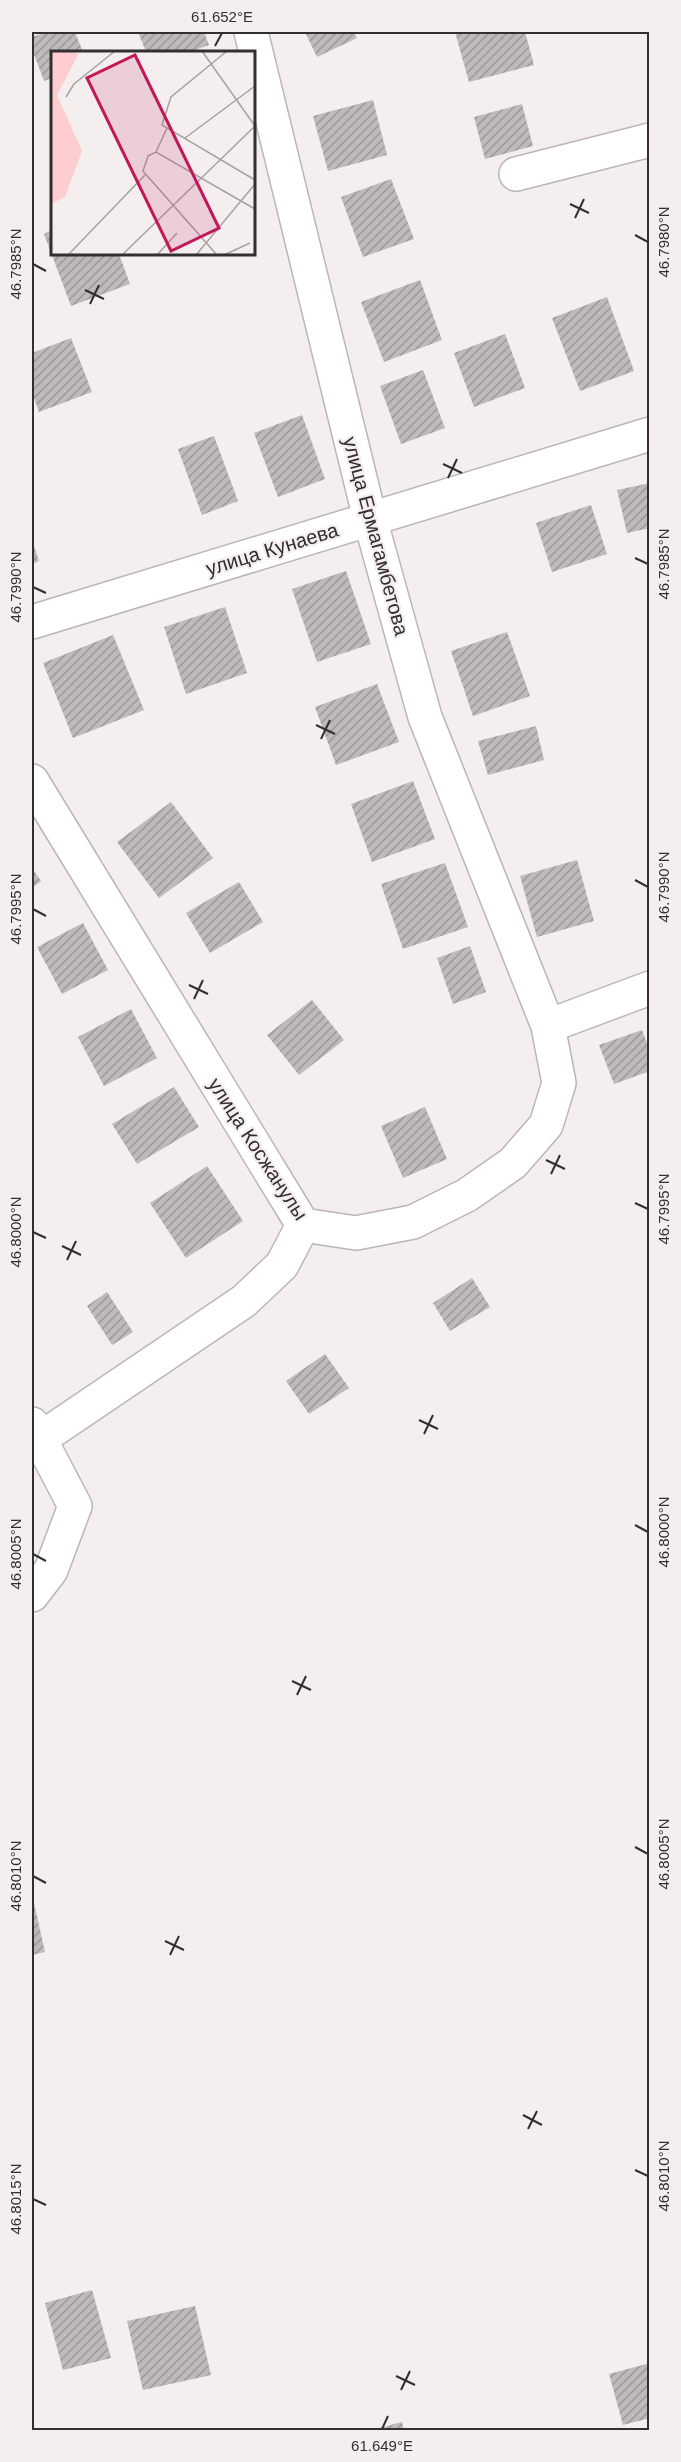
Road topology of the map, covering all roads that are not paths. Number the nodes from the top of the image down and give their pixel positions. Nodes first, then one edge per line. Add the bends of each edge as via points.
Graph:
1 (251, 32) edge
2 (650, 140) edge
3 (516, 174) dead end
4 (650, 434) edge
5 (370, 519) junction
6 (32, 622) edge
7 (32, 781) edge
8 (650, 988) edge
9 (548, 1026) junction
10 (303, 1225) junction
11 (36, 1432) edge
12 (41, 1582) edge

1 - 5 street, улица Ермагамбетова
2 - 3 street
4 - 5 street, улица Кунаева
5 - 6 street, улица Кунаева
5 - 9 street, улица Ермагамбетова via 424,717
7 - 10 street, улица Косжанулы
8 - 9 street
9 - 10 street, улица Косжанулы via 559,1083 546,1125 513,1163 467,1195 413,1222 356,1233
10 - 11 street via 282,1265 244,1301
11 - 12 street via 75,1506

